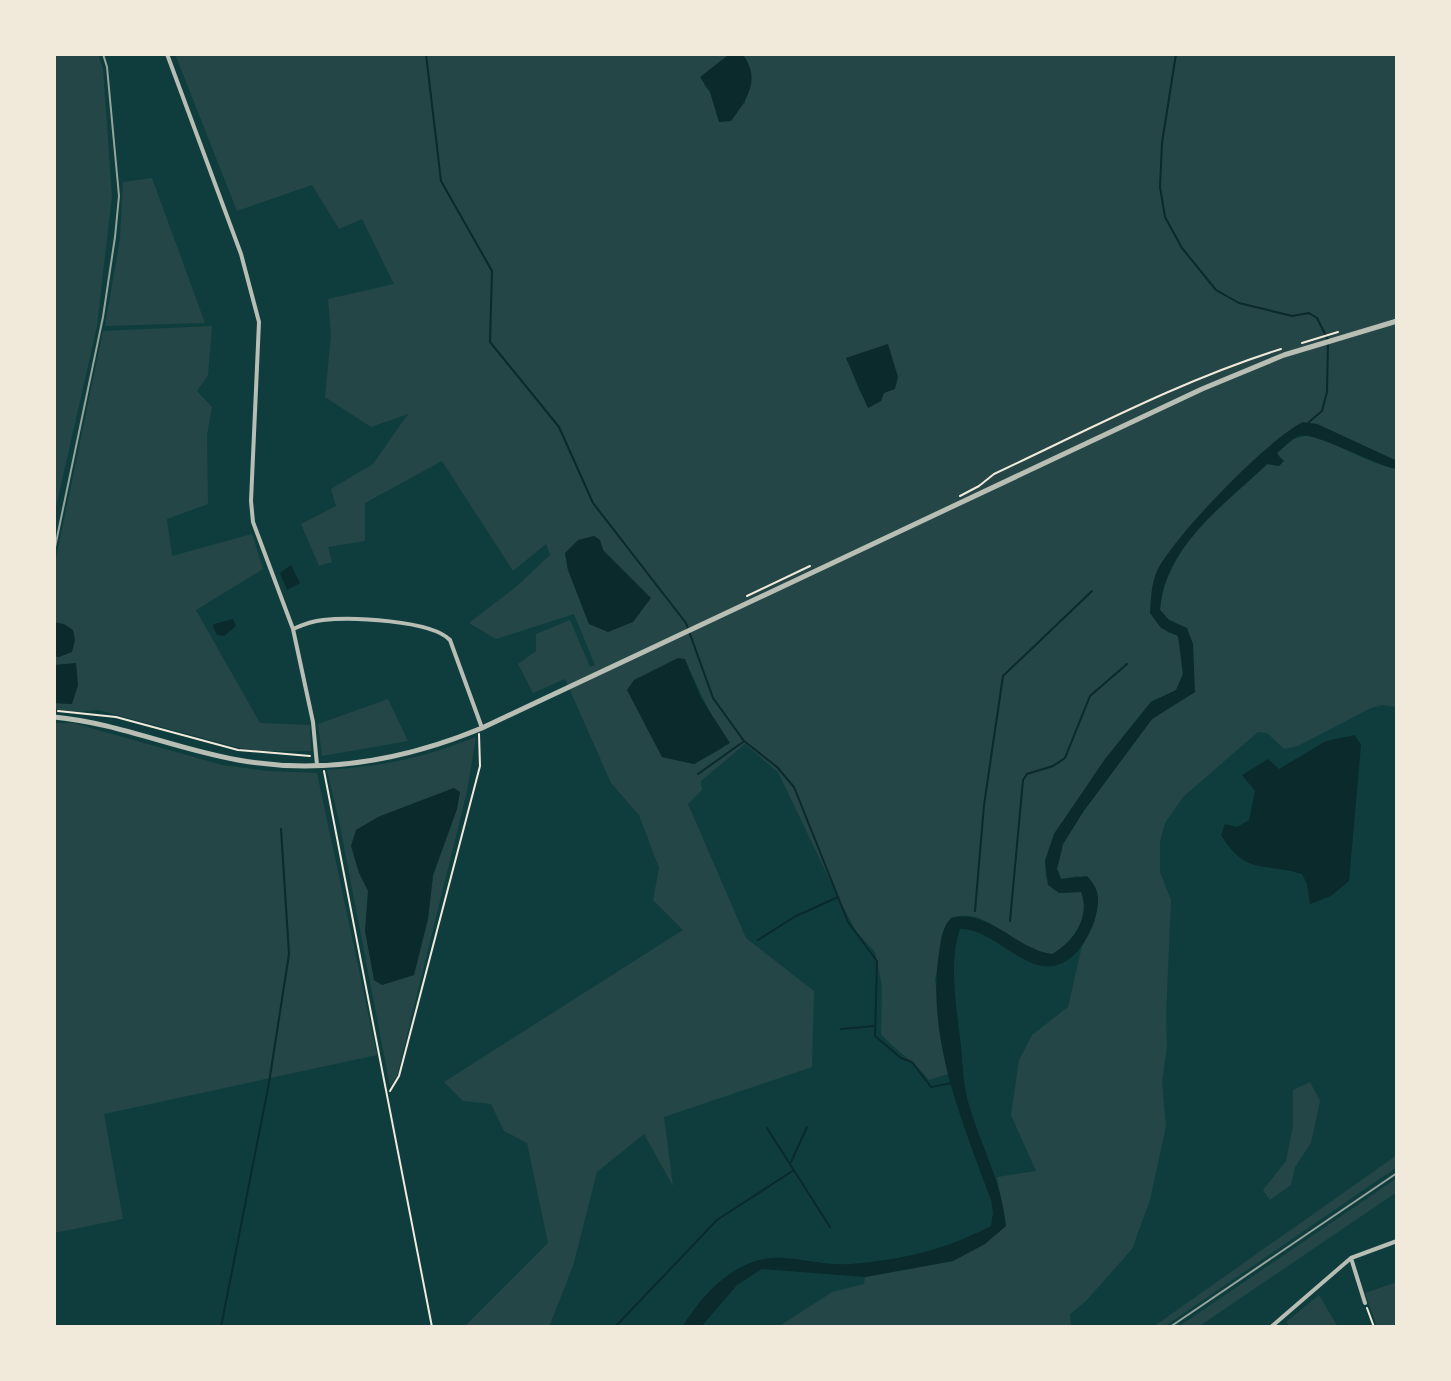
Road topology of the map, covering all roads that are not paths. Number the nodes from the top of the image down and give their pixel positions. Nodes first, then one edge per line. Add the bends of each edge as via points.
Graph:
1 (167, 54) edge
2 (1397, 321) edge
3 (293, 629) junction
4 (54, 717) edge
5 (480, 728) junction
6 (319, 763) junction
7 (1397, 1241) edge
8 (1351, 1258) junction
9 (1365, 1303) road end
10 (1271, 1327) edge

1 - 3 street via 257,306 253,522
2 - 5 street via 1333,336 1202,389
3 - 5 street via 323,620 369,620 444,633
3 - 6 street
4 - 6 street via 119,728 236,760
5 - 6 street via 412,753 358,763
7 - 8 street
8 - 9 street
8 - 10 street

